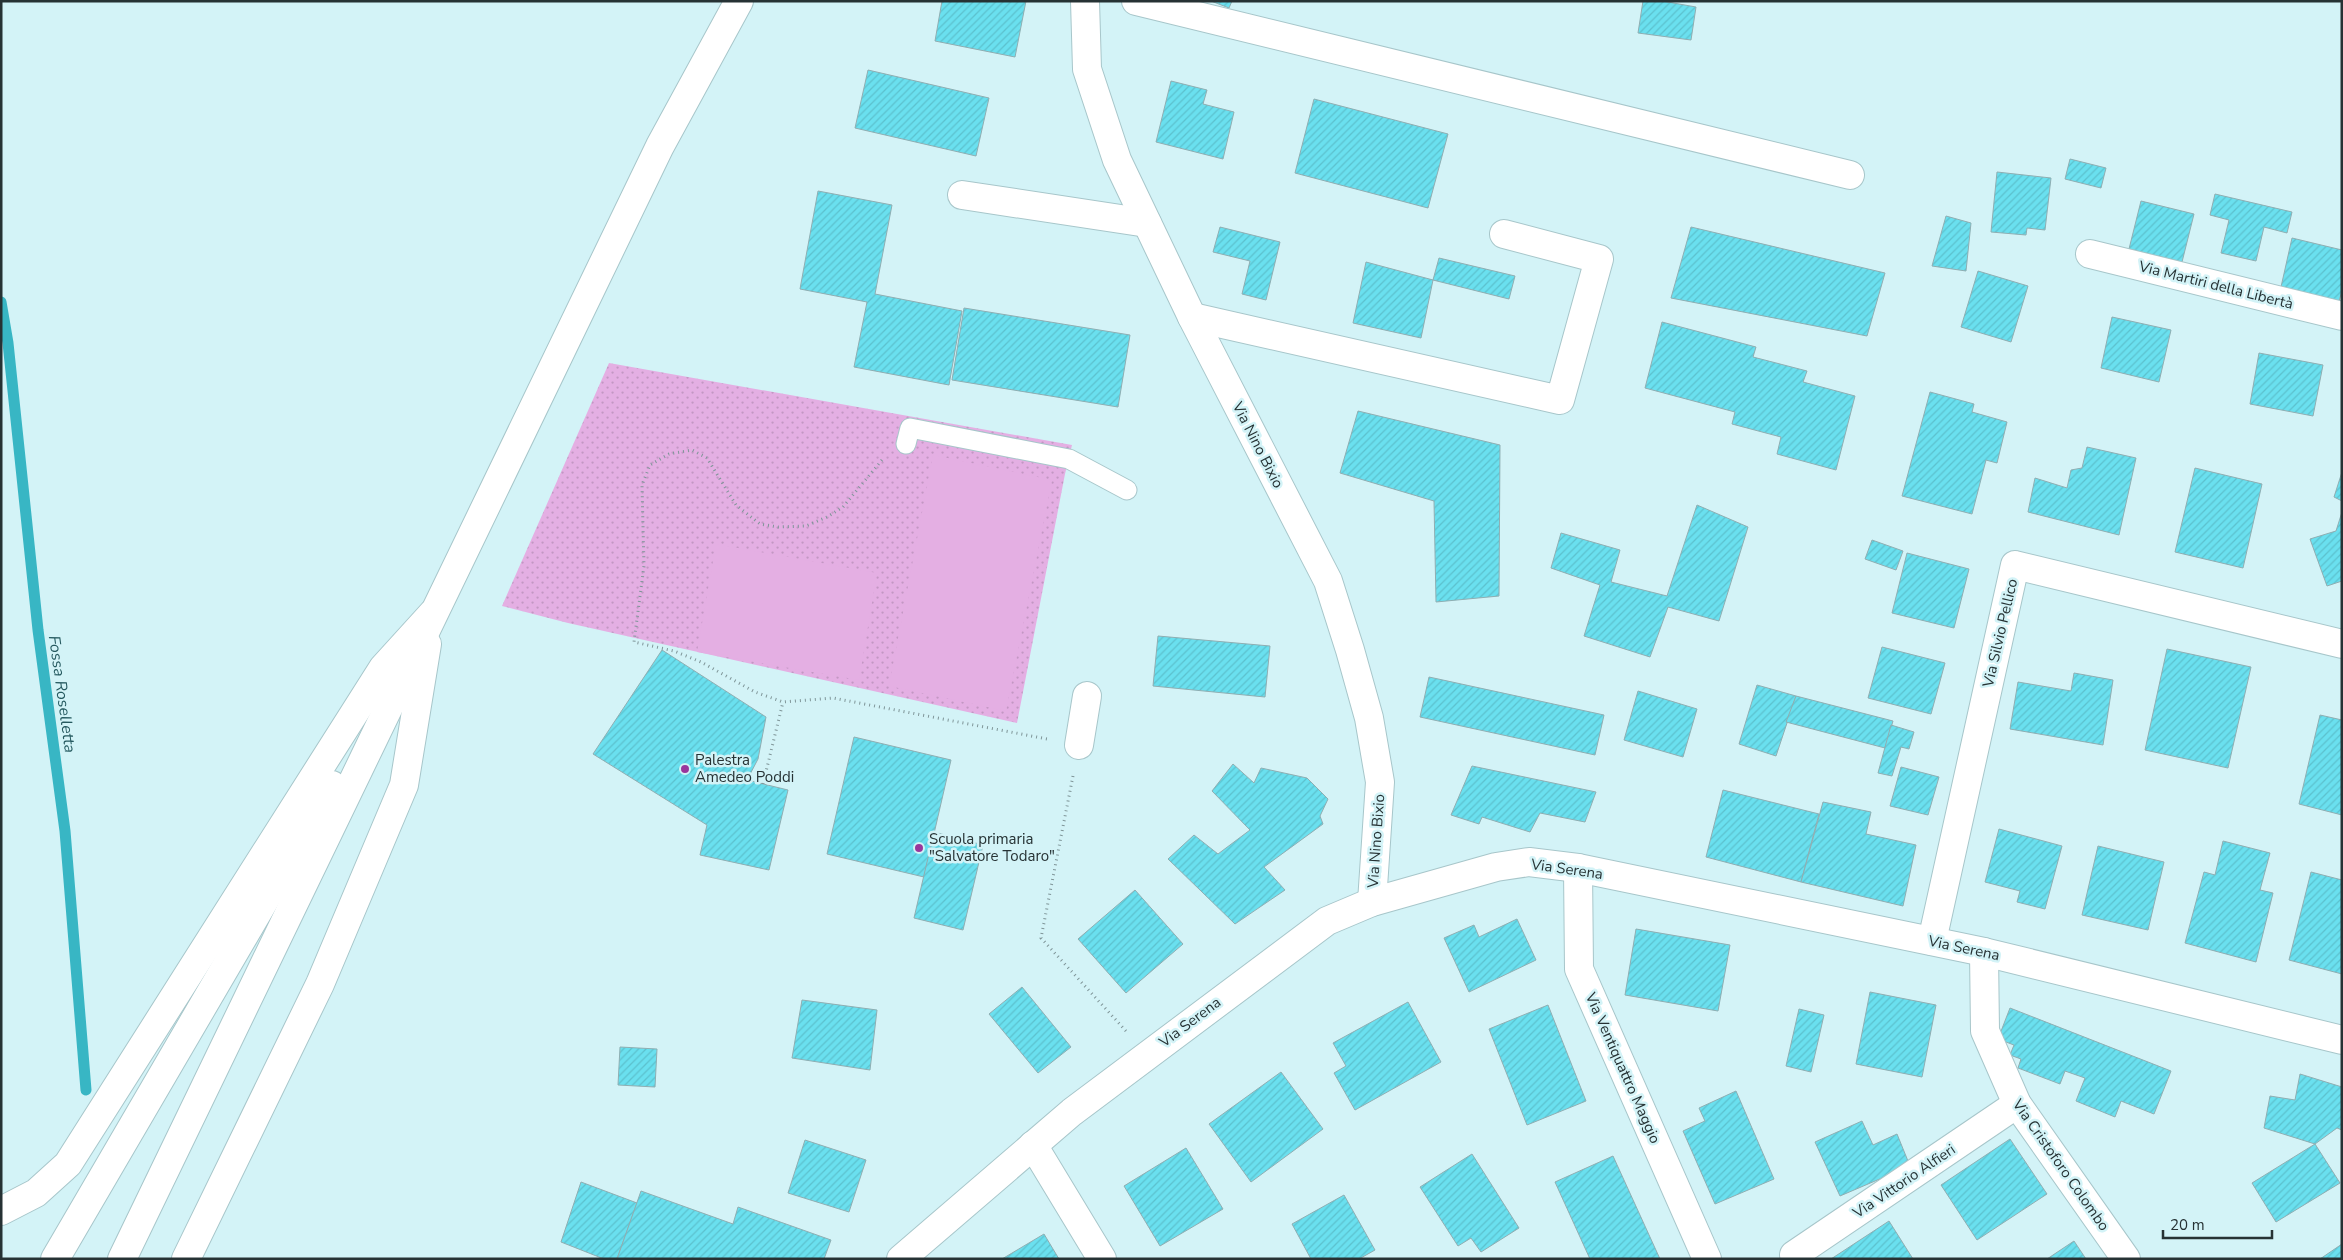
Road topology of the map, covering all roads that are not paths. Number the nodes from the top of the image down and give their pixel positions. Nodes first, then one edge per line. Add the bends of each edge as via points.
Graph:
1 (739, 1) edge
2 (1085, 1) edge
3 (1136, 1) edge
4 (1850, 175) dead end
5 (962, 195) dead end
6 (1147, 223) junction
7 (1504, 234) dead end
8 (2090, 254) dead end
9 (1192, 316) junction
10 (2342, 316) edge
11 (906, 444) road end
12 (1127, 490) dead end
13 (432, 613) junction
14 (2342, 644) edge
15 (1087, 696) dead end
16 (1078, 745) road end
17 (1578, 868) junction
18 (1372, 902) junction
19 (1932, 941) junction
20 (1984, 952) junction
21 (2342, 1040) edge
22 (2017, 1104) junction
23 (1033, 1145) junction
24 (1, 1211) edge
25 (1792, 1257) edge
26 (55, 1259) edge
27 (122, 1259) edge
28 (186, 1259) edge
29 (901, 1259) edge
30 (1102, 1259) edge
31 (1708, 1259) edge
32 (2126, 1259) edge

1 - 13 main road via 660,146
2 - 6 main road, Via Nino Bixio via 1088,69 1117,160
3 - 4 main road
5 - 6 main road
6 - 9 main road, Via Nino Bixio
7 - 9 main road via 1599,259 1560,400
8 - 10 main road, Via Martiri della Libertà
9 - 18 main road, Via Nino Bixio via 1328,581 1350,650 1369,718 1380,782
11 - 12 lane via 910,428 1069,459
13 - 24 main road via 383,668 68,1164 36,1193
13 - 26 main road
13 - 27 main road
13 - 28 main road via 404,785 320,984
14 - 19 main road, Via Silvio Pellico via 2015,565
15 - 16 main road
17 - 18 main road, Via Serena via 1529,862 1496,867
17 - 19 main road, Via Serena
17 - 31 main road, Via Ventiquattro Maggio via 1579,968
18 - 23 main road, Via Serena via 1327,921 1147,1054
19 - 20 main road, Via Serena
20 - 21 main road, Via Serena
20 - 22 main road, Via Cristoforo Colombo via 1984,1032
22 - 25 main road, Via Vittorio Alfieri
22 - 32 main road, Via Cristoforo Colombo
23 - 29 main road, Via Serena
23 - 30 main road

